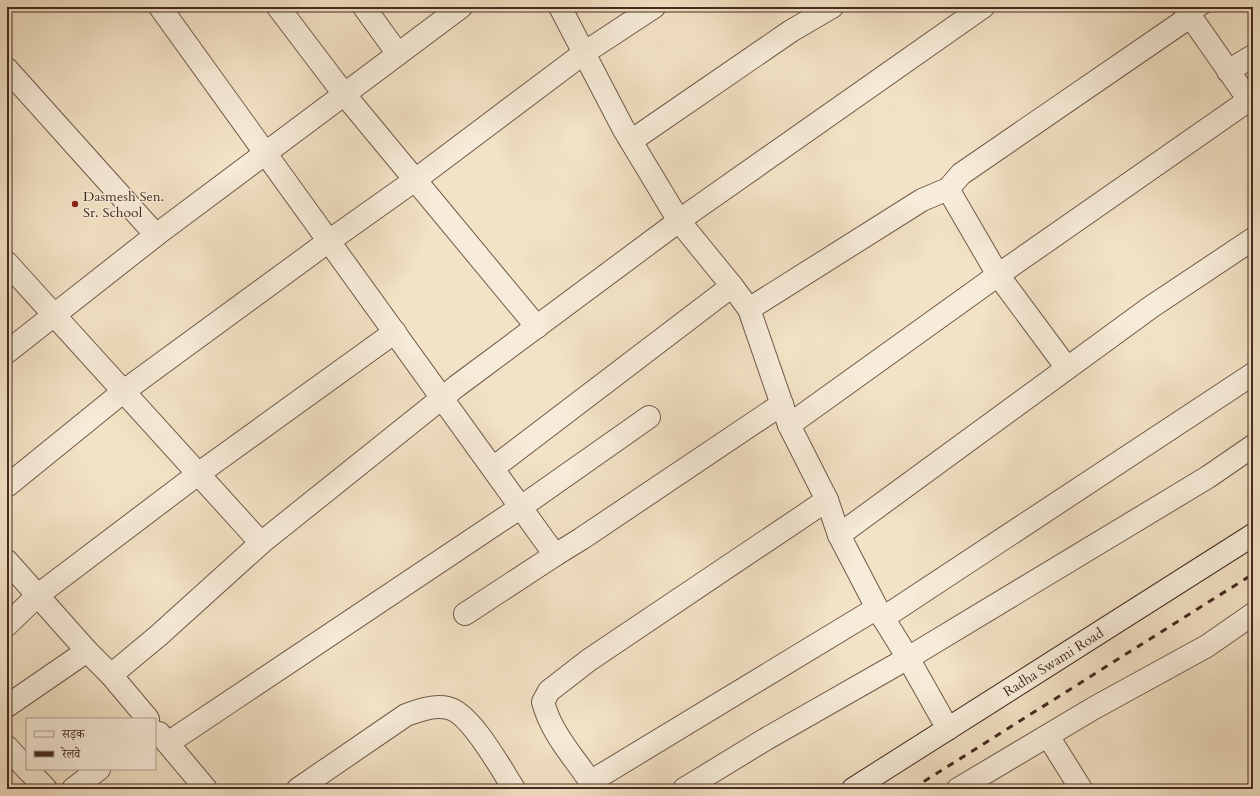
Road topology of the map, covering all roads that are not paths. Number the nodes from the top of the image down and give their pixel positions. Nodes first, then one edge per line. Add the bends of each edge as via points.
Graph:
1 (160, 7) edge
2 (278, 7) edge
3 (364, 7) edge
4 (461, 7) edge
5 (560, 7) edge
6 (654, 7) edge
7 (832, 7) edge
8 (983, 7) edge
9 (1194, 10) edge
10 (584, 53) junction
11 (398, 54) junction
12 (1253, 56) edge
13 (7, 69) edge
14 (1228, 71) junction
15 (344, 94) junction
16 (1251, 103) edge
17 (631, 141) junction
18 (265, 152) junction
19 (415, 180) junction
20 (948, 189) junction
21 (679, 221) junction
22 (156, 234) junction
23 (1253, 239) edge
24 (329, 241) junction
25 (7, 263) edge
26 (998, 275) junction
27 (732, 286) junction
28 (749, 309) junction
29 (54, 315) junction
30 (537, 327) junction
31 (395, 332) junction
32 (7, 352) edge
33 (1067, 368) junction
34 (1253, 374) edge
35 (124, 391) junction
36 (442, 398) junction
37 (782, 404) junction
38 (649, 417) dead end
39 (789, 425) junction
40 (1253, 446) edge
41 (493, 468) junction
42 (198, 474) junction
43 (7, 486) edge
44 (827, 500) junction
45 (521, 507) junction
46 (839, 535) junction
47 (1253, 535) edge
48 (261, 543) junction
49 (555, 555) junction
50 (7, 561) edge
51 (38, 596) junction
52 (880, 613) junction
53 (465, 614) dead end
54 (1253, 614) edge
55 (7, 625) edge
56 (87, 651) junction
57 (908, 658) junction
58 (111, 675) junction
59 (7, 706) edge
60 (147, 718) edge
61 (948, 729) junction
62 (161, 735) edge
63 (1048, 736) junction
64 (7, 747) edge
65 (26, 768) edge
66 (28, 770) edge
67 (98, 770) edge
68 (593, 785) edge
69 (46, 789) edge
70 (73, 789) edge
71 (206, 789) edge
72 (298, 789) edge
73 (514, 789) edge
74 (684, 789) edge
75 (854, 789) edge
76 (958, 789) edge
77 (1080, 789) edge

1 - 18 street
2 - 15 street
3 - 11 street
4 - 11 street
5 - 10 street
6 - 10 street
7 - 17 street via 791,31
8 - 21 street
9 - 14 street
9 - 20 street via 961,174
10 - 17 street
10 - 19 street
11 - 15 street
12 - 14 street
13 - 22 street
14 - 16 street
15 - 18 street
15 - 19 street
16 - 26 street
17 - 21 street
18 - 22 street
18 - 24 street
19 - 24 street
19 - 30 street
20 - 26 street
20 - 28 street via 922,200
21 - 27 street
21 - 30 street
22 - 29 street
23 - 33 street
24 - 31 street
24 - 35 street
25 - 29 street
26 - 33 street
26 - 39 street
27 - 28 street
27 - 41 street
28 - 37 street
29 - 32 street
29 - 35 street
30 - 36 street
31 - 36 street
31 - 42 street
33 - 46 street
34 - 52 street
35 - 42 street
35 - 43 street
36 - 41 street
36 - 48 street
37 - 39 street
37 - 49 street
38 - 45 street
39 - 44 street
40 - 57 street via 1201,481
41 - 45 street
42 - 48 street
42 - 51 street
44 - 46 street
44 - 68 street via 589,660 549,691 544,702 554,729
45 - 49 street
45 - 62 street
46 - 52 street
47 - 61 street, Radha Swami Road
48 - 58 street
49 - 53 street
50 - 51 street
51 - 55 street
51 - 56 street
52 - 57 street
52 - 68 street
54 - 63 street via 1207,646
56 - 58 street
56 - 59 street
57 - 61 street
57 - 74 street
58 - 60 street
61 - 75 street, Radha Swami Road
62 - 71 street
63 - 76 street
63 - 77 street
64 - 65 street
66 - 69 street
67 - 70 street
72 - 73 street via 406,715 437,706 450,708 461,715 476,731

